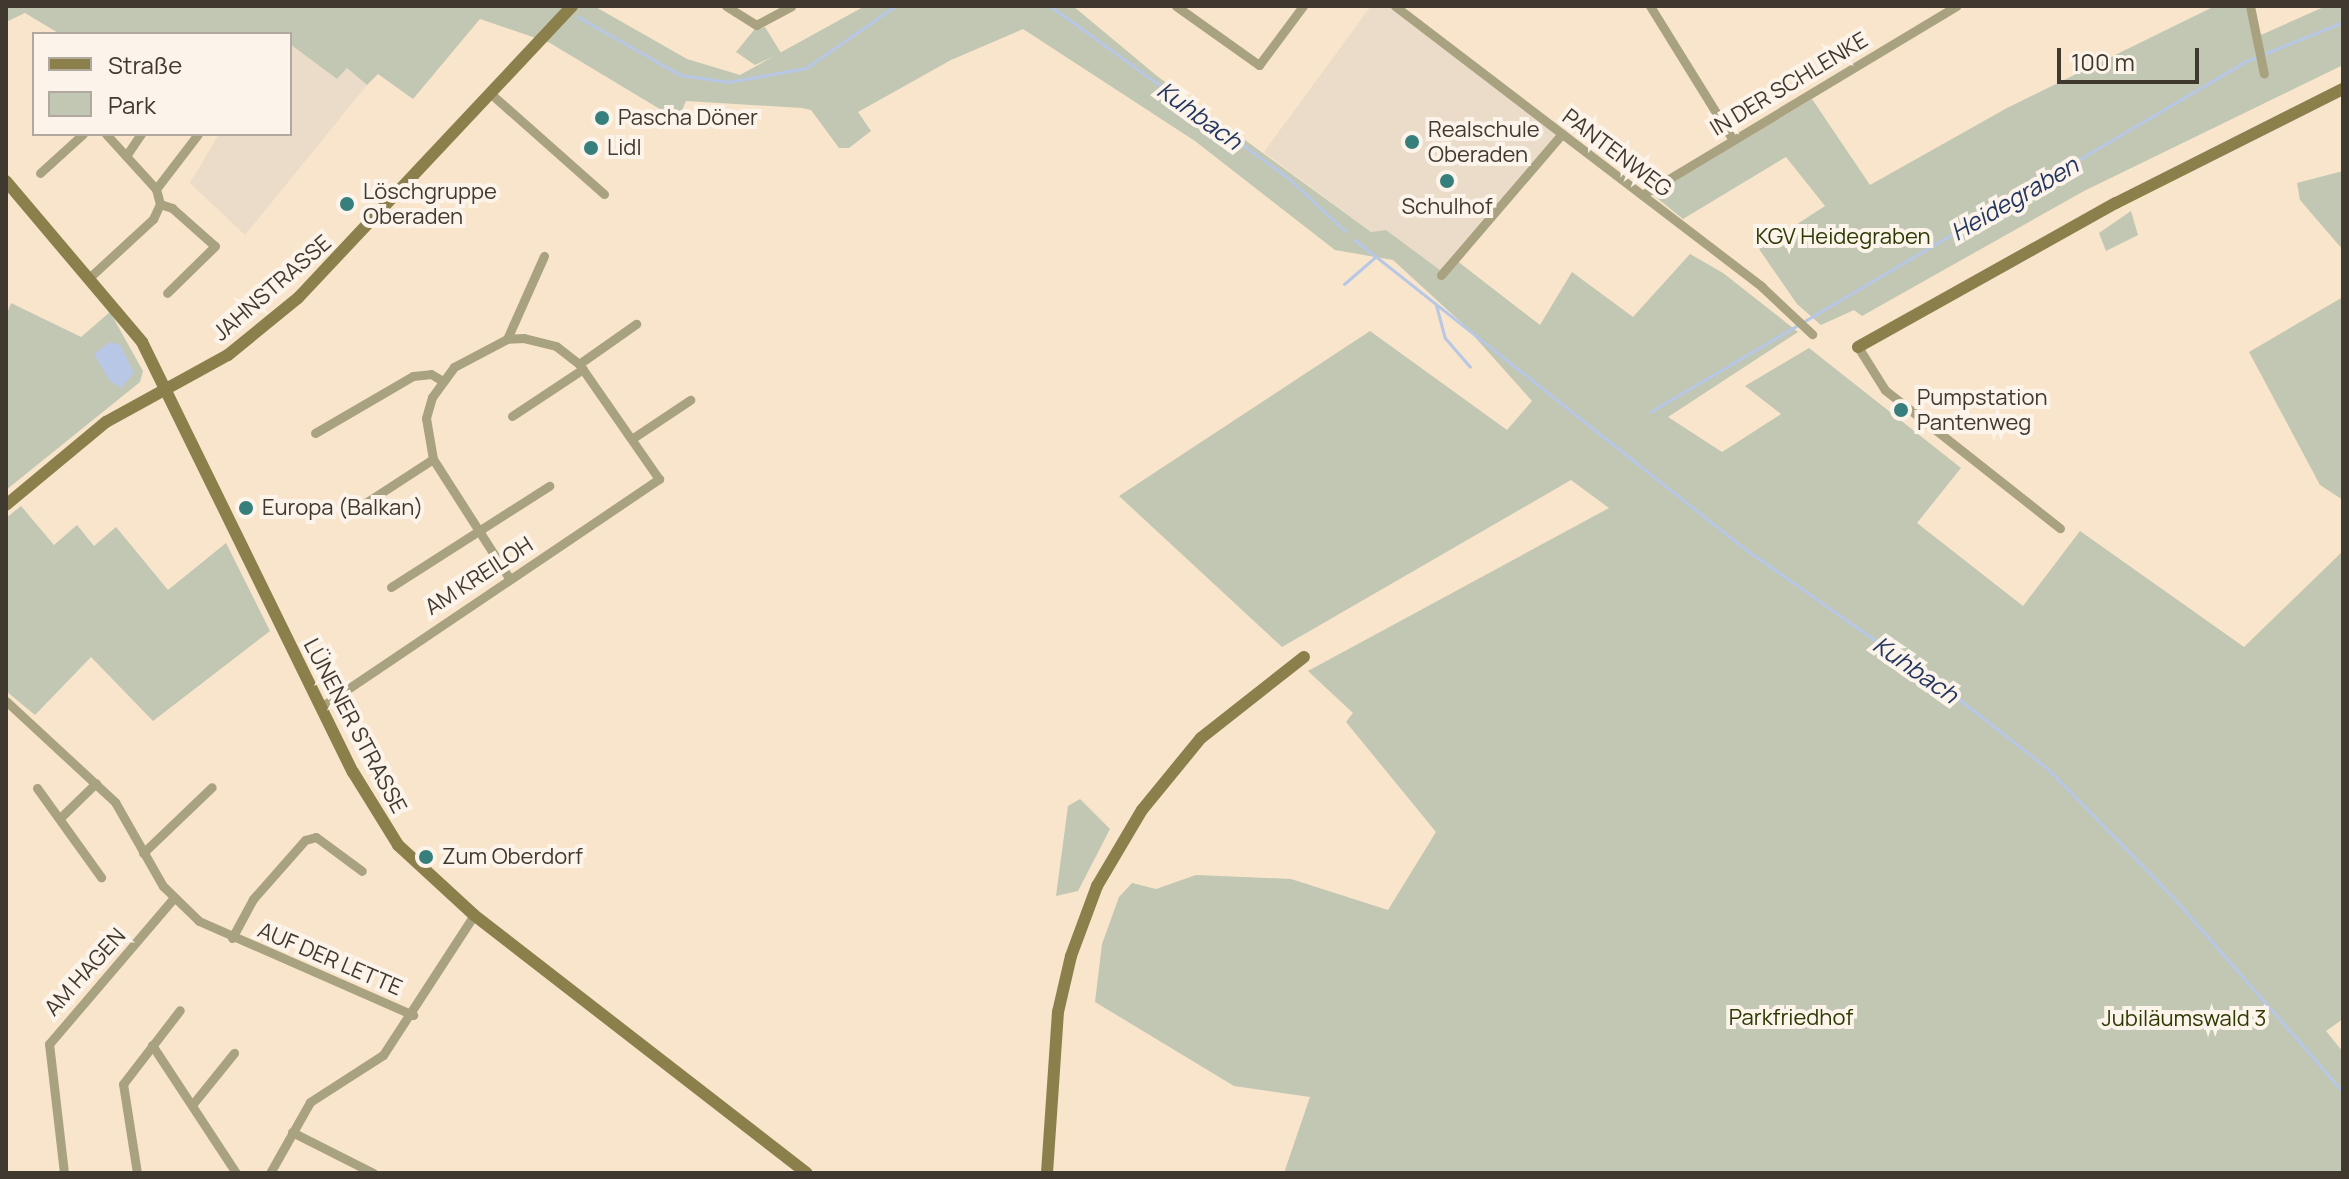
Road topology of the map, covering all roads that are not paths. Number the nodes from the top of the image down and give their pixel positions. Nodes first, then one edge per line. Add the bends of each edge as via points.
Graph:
1 (572, 6) edge
2 (726, 6) edge
3 (791, 6) edge
4 (1176, 6) edge
5 (1303, 6) edge
6 (1395, 6) edge
7 (1650, 6) edge
8 (1957, 6) edge
9 (2250, 6) edge
10 (2264, 74) dead end
11 (2343, 89) edge
12 (491, 94) junction
13 (1562, 134) junction
14 (81, 136) edge
15 (108, 136) edge
16 (140, 136) edge
17 (196, 136) edge
18 (1733, 140) junction
19 (126, 156) junction
20 (40, 173) dead end
21 (6, 181) edge
22 (156, 189) junction
23 (604, 194) dead end
24 (1642, 195) junction
25 (160, 204) junction
26 (544, 256) dead end
27 (1441, 275) dead end
28 (90, 277) junction
29 (167, 293) dead end
30 (636, 324) dead end
31 (1808, 330) dead end
32 (507, 339) junction
33 (1858, 347) joint
34 (581, 366) junction
35 (441, 380) junction
36 (164, 390) junction
37 (690, 400) dead end
38 (512, 416) dead end
39 (315, 433) dead end
40 (633, 438) junction
41 (433, 459) junction
42 (549, 486) dead end
43 (6, 505) edge
44 (350, 513) dead end
45 (2060, 528) dead end
46 (479, 532) junction
47 (509, 578) junction
48 (391, 587) dead end
49 (1304, 657) dead end
50 (6, 701) edge
51 (321, 707) junction
52 (96, 783) junction
53 (212, 787) dead end
54 (37, 788) dead end
55 (60, 818) junction
56 (143, 853) junction
57 (362, 871) dead end
58 (101, 877) dead end
59 (173, 899) junction
60 (474, 915) junction
61 (232, 938) junction
62 (180, 1010) dead end
63 (413, 1015) junction
64 (152, 1045) junction
65 (234, 1053) dead end
66 (192, 1105) junction
67 (292, 1132) junction
68 (64, 1173) edge
69 (137, 1173) edge
70 (236, 1173) edge
71 (270, 1173) edge
72 (373, 1173) edge
73 (807, 1173) edge
74 (1047, 1173) edge

1 - 12 main road, JAHNSTRASSE
2 - 3 street via 756,25
4 - 5 street via 1259,65
6 - 13 street, PANTENWEG
7 - 18 street
8 - 18 street, IN DER SCHLENKE
9 - 10 street
11 - 33 main road via 2116,203
12 - 23 street
12 - 36 main road, JAHNSTRASSE via 298,298 228,355
13 - 24 street, PANTENWEG
13 - 27 street
14 - 20 street
15 - 19 street
16 - 19 street
17 - 22 street
18 - 24 street, IN DER SCHLENKE
19 - 22 street
21 - 28 main road, LÜNENER STRASSE
22 - 25 street
24 - 31 street, PANTENWEG
25 - 28 street via 153,219
25 - 29 street via 172,208 215,246
26 - 32 street
28 - 36 main road, LÜNENER STRASSE via 142,342
30 - 34 street
32 - 34 street via 541,340
32 - 35 street via 454,367
33 - 45 street via 1885,390
34 - 38 street
34 - 40 street
35 - 39 street via 431,374 413,376
35 - 41 street via 426,418
36 - 43 main road, JAHNSTRASSE via 106,422
36 - 51 main road, LÜNENER STRASSE
37 - 40 street
40 - 47 street, AM KREILOH via 659,479
41 - 44 street
41 - 46 street
42 - 46 street
46 - 47 street
46 - 48 street
47 - 51 street, AM KREILOH
49 - 74 main road via 1201,738 1142,810 1097,886 1078,932 1058,1012
50 - 52 street, AUF DER LETTE
51 - 60 main road, LÜNENER STRASSE via 386,829 419,868
52 - 55 street
52 - 56 street, AUF DER LETTE via 115,802
53 - 56 street
54 - 55 street
55 - 58 street
56 - 59 street, AUF DER LETTE
57 - 61 street, AUF DER LETTE via 316,837 305,840 253,899
59 - 61 street, AUF DER LETTE
59 - 68 street, AM HAGEN via 49,1044
60 - 63 street
60 - 73 main road, LÜNENER STRASSE
61 - 63 street, AUF DER LETTE via 330,974
62 - 64 street
63 - 67 street via 370,1067 310,1102
64 - 66 street
64 - 69 street via 127,1077 122,1094
65 - 66 street
66 - 70 street
67 - 71 street
67 - 72 street

